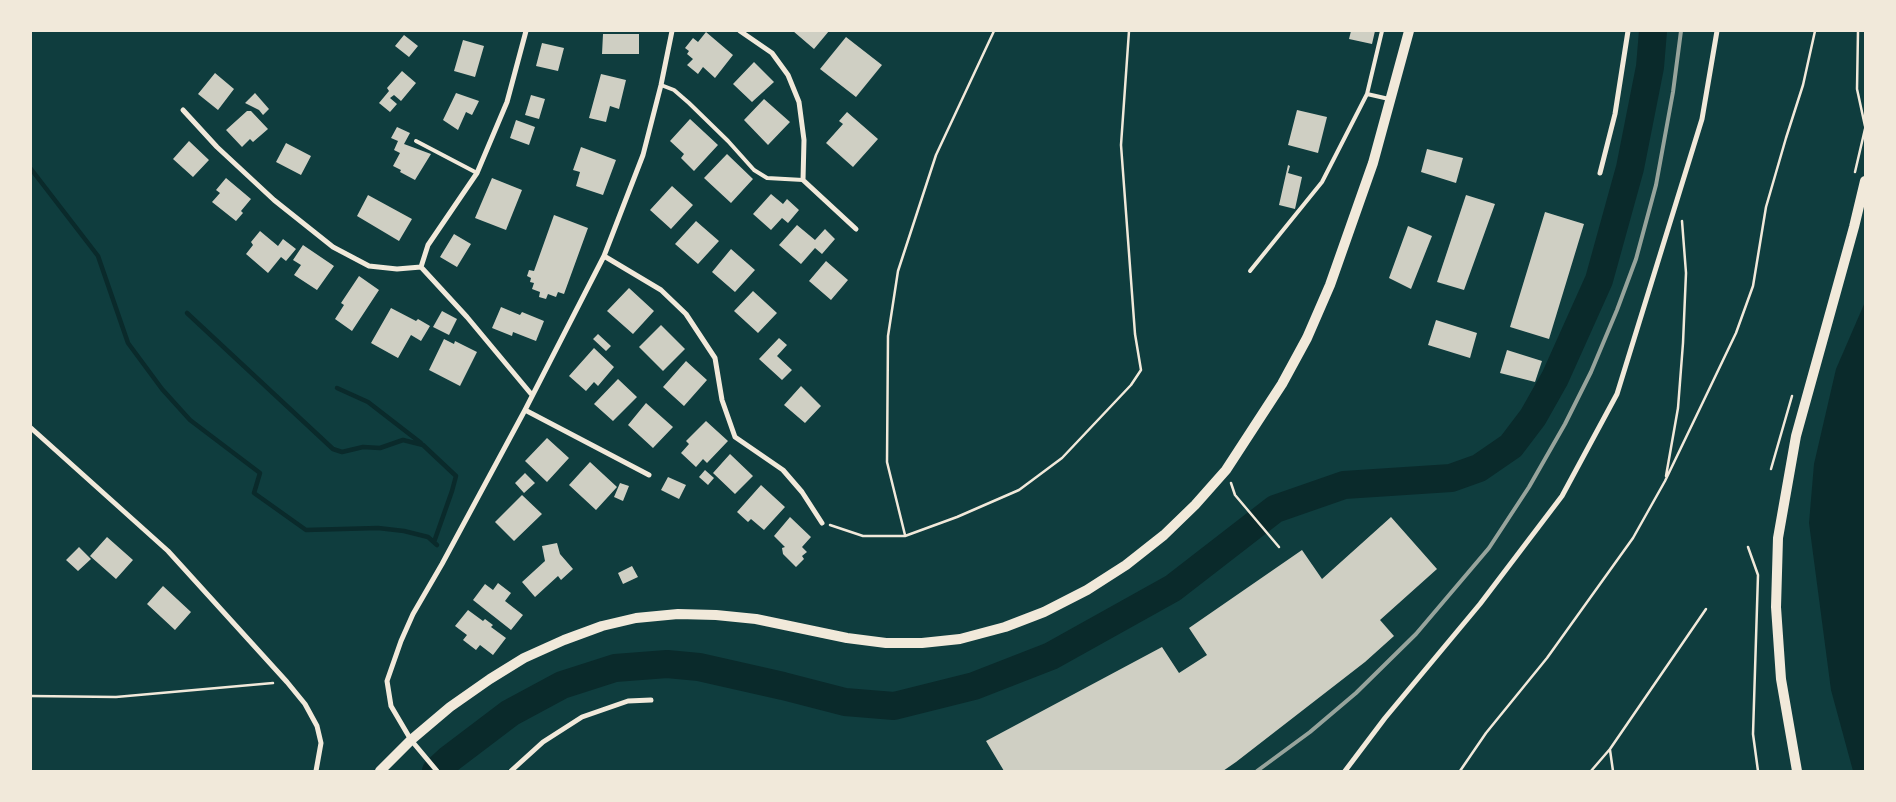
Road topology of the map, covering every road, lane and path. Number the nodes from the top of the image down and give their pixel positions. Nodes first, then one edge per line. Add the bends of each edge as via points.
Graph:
1 (526, 31) edge
2 (672, 31) edge
3 (740, 31) edge
4 (994, 31) edge
5 (1129, 31) edge
6 (1382, 31) edge
7 (1409, 31) edge
8 (1628, 31) edge
9 (1717, 31) edge
10 (1815, 31) edge
11 (1858, 31) edge
12 (661, 85) junction
13 (1367, 94) junction
14 (1391, 100) junction
15 (183, 110) dead end
16 (1865, 126) edge
17 (416, 141) dead end
18 (477, 173) junction
19 (1600, 173) dead end
20 (803, 180) junction
21 (1865, 181) edge
22 (1682, 217) dead end
23 (856, 229) dead end
24 (604, 256) junction
25 (422, 267) junction
26 (1250, 271) dead end
27 (532, 396) junction
28 (525, 410) junction
29 (31, 428) edge
30 (648, 476) dead end
31 (1665, 481) junction
32 (1235, 495) dead end
33 (822, 523) joint
34 (905, 536) junction
35 (1279, 547) dead end
36 (1748, 547) dead end
37 (1706, 609) dead end
38 (287, 682) junction
39 (31, 696) edge
40 (651, 700) dead end
41 (411, 740) junction
42 (1610, 749) junction
43 (316, 771) edge
44 (380, 771) edge
45 (437, 771) edge
46 (511, 771) edge
47 (1345, 771) edge
48 (1460, 771) edge
49 (1590, 771) edge
50 (1613, 771) edge
51 (1758, 771) edge
52 (1797, 771) edge

1 - 18 street via 507,102
2 - 12 street
3 - 20 street via 772,53 788,75 799,102 804,140
4 - 34 path via 936,155 898,270 888,336 887,462
5 - 34 path via 1121,144 1140,370 1131,385 1062,458 1019,490
6 - 13 lane
7 - 14 main road
8 - 19 street via 1615,114
9 - 47 street via 1702,119 1617,394 1562,496 1480,604
10 - 31 path via 1804,85 1766,207 1753,286 1736,333
11 - 16 path via 1857,89
12 - 20 lane via 674,90 754,170 767,178
12 - 24 street via 643,155
13 - 14 lane
13 - 26 lane via 1322,182
14 - 41 main road via 1373,163 1330,285 1282,384 1226,470 1164,535 1126,565 1044,612 960,639 886,643 716,615 636,618 602,626 524,658 450,708
15 - 25 street via 217,148 274,200 333,247 369,266
17 - 18 lane
18 - 25 street via 428,245
20 - 23 street
21 - 52 main road via 1796,436 1778,538 1776,606 1781,679
22 - 31 path via 1686,273 1683,343 1678,408
24 - 27 street
24 - 33 street via 661,290 686,314 715,358 722,400 736,437 783,470
25 - 27 street
27 - 28 street
28 - 30 street
28 - 41 street via 413,614 387,681 391,706
29 - 38 street via 168,551
31 - 48 path via 1633,538 1548,658 1486,733
32 - 35 path
33 - 34 path via 863,536
36 - 51 path via 1758,575 1753,734
37 - 42 path
38 - 39 path via 116,697
38 - 43 street via 317,726 321,743
40 - 46 street via 628,701 582,717 543,742
41 - 44 main road
41 - 45 street
42 - 49 path
42 - 50 path

